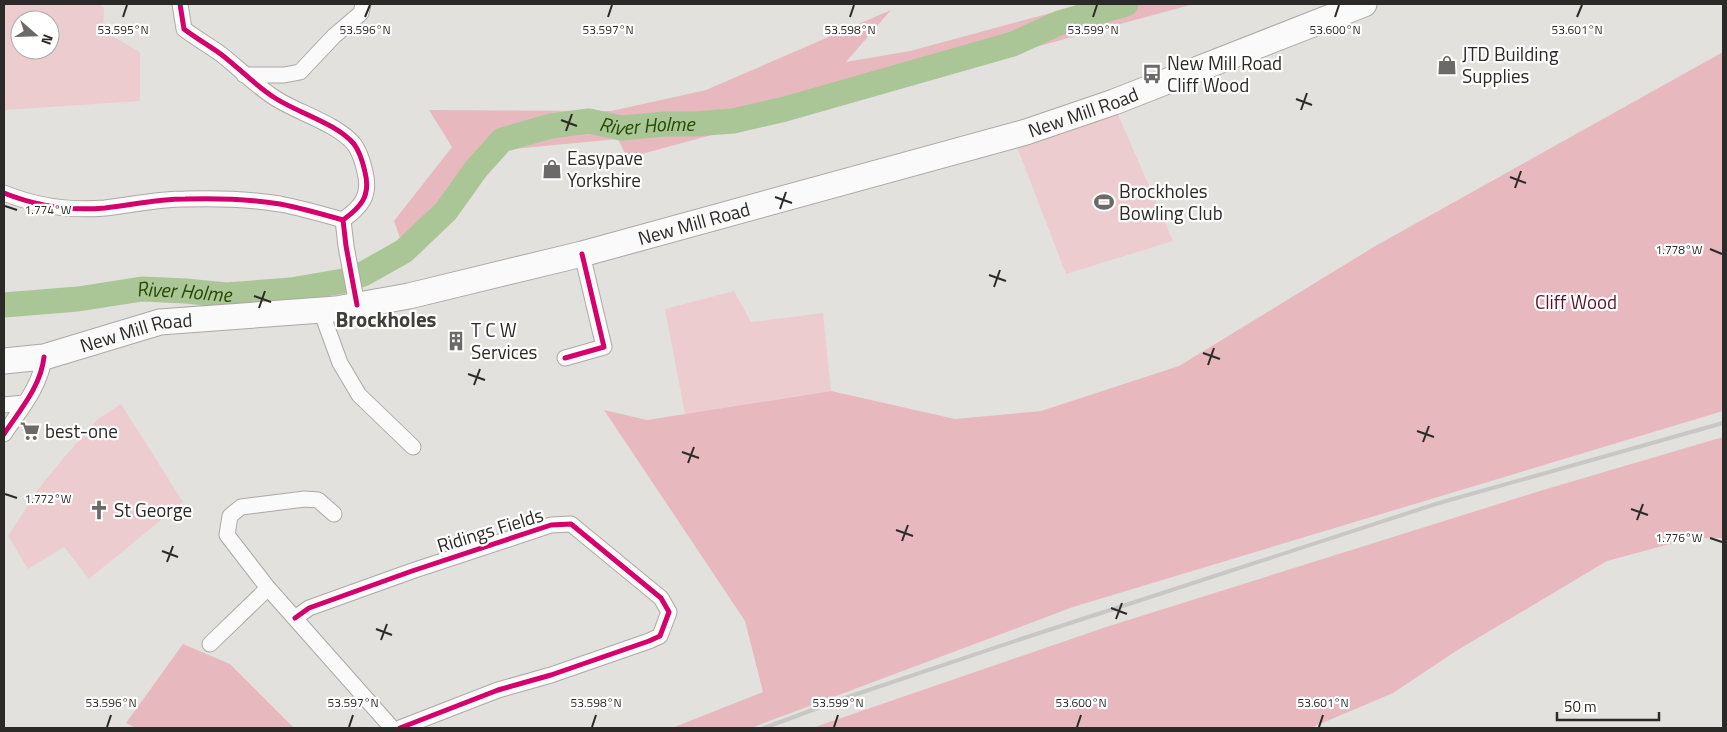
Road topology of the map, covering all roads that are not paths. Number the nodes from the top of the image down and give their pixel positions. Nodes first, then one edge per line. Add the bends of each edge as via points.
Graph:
1 (180, 4) edge
2 (363, 4) edge
3 (1364, 4) edge
4 (244, 75) junction
5 (4, 193) edge
6 (343, 220) junction
7 (582, 254) junction
8 (357, 298) junction
9 (321, 311) junction
10 (44, 357) junction
11 (565, 358) dead end
12 (4, 362) edge
13 (24, 403) junction
14 (4, 405) edge
15 (4, 434) edge
16 (414, 447) dead end
17 (334, 514) dead end
18 (268, 588) junction
19 (295, 618) junction
20 (210, 644) dead end
21 (392, 728) edge
22 (400, 728) edge

1 - 4 street via 184,29 221,54
2 - 4 street via 360,13 300,72
3 - 7 main road, New Mill Road via 1114,102 1026,132
4 - 6 street via 276,99 337,131 354,144 363,162 366,196
5 - 6 street via 25,202 70,208 104,208 184,199 239,199 281,204
6 - 8 street
7 - 8 main road, New Mill Road via 409,296
7 - 11 street via 604,347
8 - 9 main road, New Mill Road
9 - 10 main road, New Mill Road via 160,322
9 - 16 street via 340,363 359,395
10 - 12 main road, New Mill Road
10 - 13 street via 41,375
13 - 14 street
13 - 15 street
17 - 18 street via 318,500 306,499 242,507 230,516 226,535
18 - 19 street
18 - 20 street
19 - 21 street
19 - 22 street, Ridings Fields via 309,608 412,570 551,525 570,524 661,598 669,612 660,636 649,641 498,690

